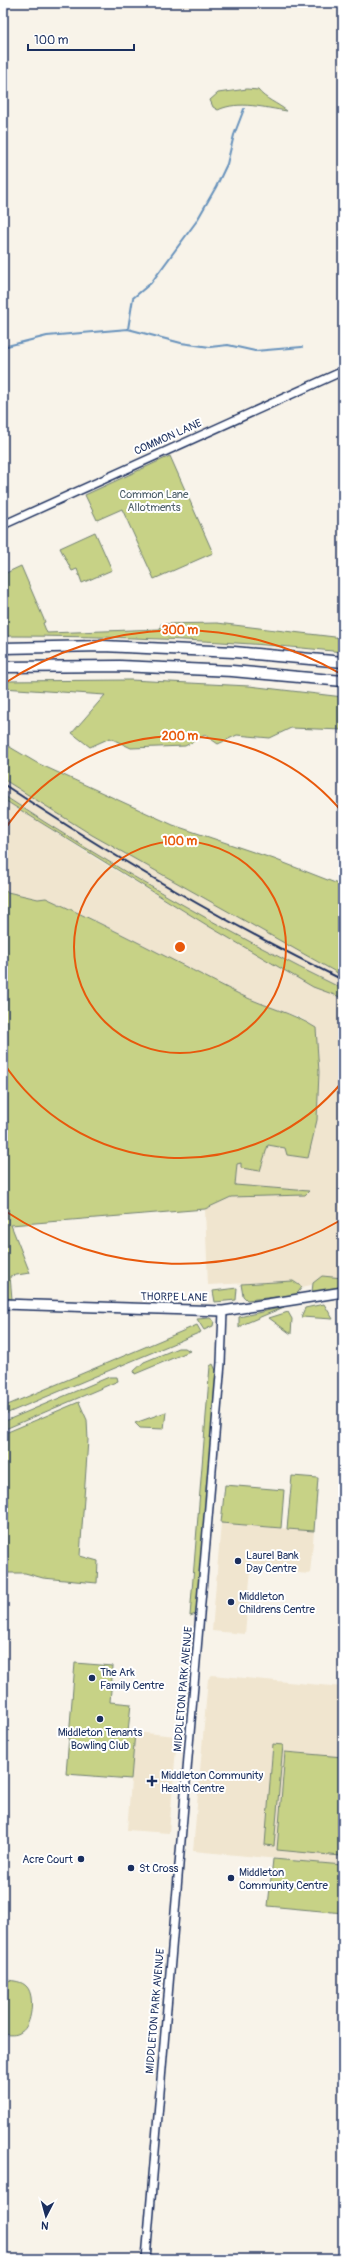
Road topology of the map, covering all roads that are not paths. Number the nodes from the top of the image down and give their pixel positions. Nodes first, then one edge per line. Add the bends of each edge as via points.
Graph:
1 (343, 371) edge
2 (3, 525) edge
3 (3, 648) edge
4 (343, 662) edge
5 (3, 667) edge
6 (343, 681) edge
7 (343, 1292) edge
8 (3, 1304) edge
9 (223, 1311) junction
10 (146, 2259) edge

1 - 2 street, COMMON LANE
3 - 4 highway via 103,646 234,652
5 - 6 highway via 120,666 232,671
7 - 9 main road, THORPE LANE
8 - 9 main road, THORPE LANE
9 - 10 street, MIDDLETON PARK AVENUE via 222,1363

